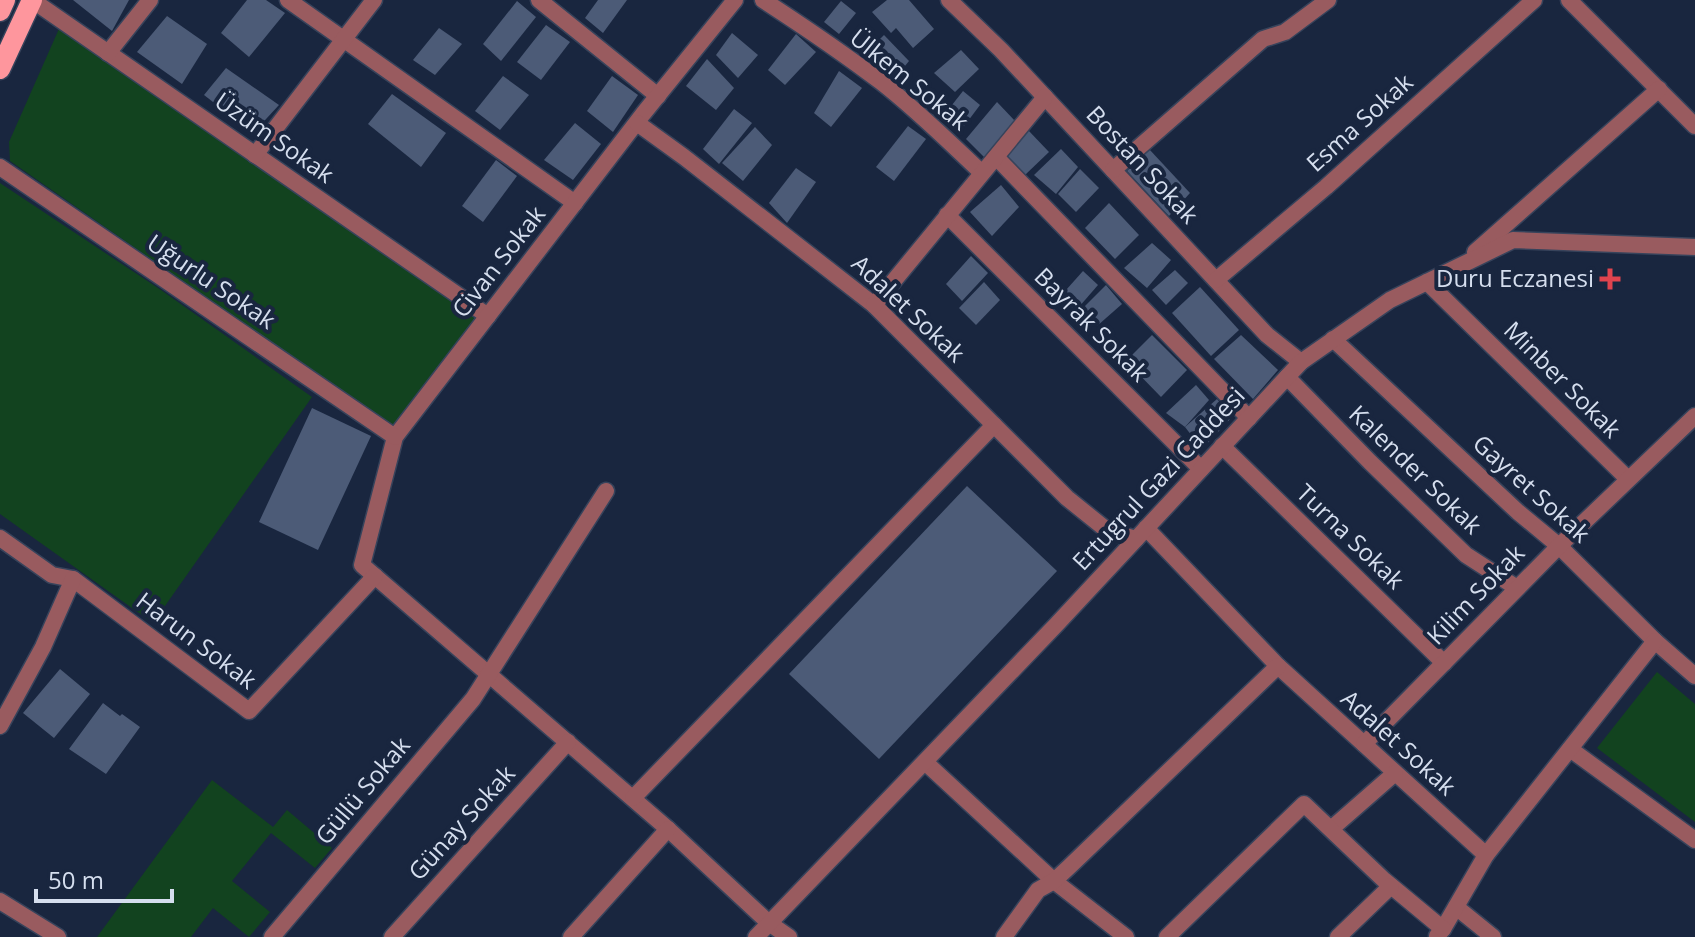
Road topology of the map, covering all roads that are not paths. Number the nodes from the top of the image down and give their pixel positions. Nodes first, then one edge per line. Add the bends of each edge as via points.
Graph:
1 (32, 0) edge
2 (150, 0) edge
3 (288, 0) edge
4 (374, 0) edge
5 (539, 0) edge
6 (735, 0) edge
7 (763, 0) edge
8 (949, 0) edge
9 (1328, 0) edge
10 (1534, 0) edge
11 (1569, 0) edge
12 (344, 38) junction
13 (108, 53) junction
14 (0, 69) edge
15 (1659, 89) junction
16 (658, 96) junction
17 (1045, 97) junction
18 (637, 123) junction
19 (1695, 126) edge
20 (255, 155) junction
21 (996, 157) junction
22 (0, 167) edge
23 (1113, 170) junction
24 (982, 173) junction
25 (575, 203) junction
26 (947, 215) junction
27 (1695, 247) edge
28 (1458, 267) junction
29 (1216, 280) junction
30 (1427, 282) junction
31 (874, 305) junction
32 (488, 316) junction
33 (1333, 339) junction
34 (1301, 362) junction
35 (1287, 377) junction
36 (1695, 416) edge
37 (1249, 418) junction
38 (994, 425) junction
39 (395, 437) junction
40 (1222, 446) junction
41 (1201, 469) junction
42 (1628, 479) junction
43 (606, 491) dead end
44 (1141, 534) junction
45 (0, 538) edge
46 (1559, 546) junction
47 (375, 576) junction
48 (73, 579) junction
49 (1517, 588) junction
50 (1655, 641) junction
51 (1444, 663) junction
52 (1278, 666) junction
53 (489, 675) junction
54 (1695, 676) edge
55 (0, 726) edge
56 (568, 742) junction
57 (1364, 744) junction
58 (1570, 749) junction
59 (925, 762) junction
60 (1395, 773) junction
61 (633, 798) junction
62 (668, 829) junction
63 (1331, 829) junction
64 (1695, 840) edge
65 (1486, 855) junction
66 (1054, 881) junction
67 (1391, 886) junction
68 (0, 901) edge
69 (1456, 907) junction
70 (769, 923) junction
71 (1440, 933) edge
72 (1118, 934) edge
73 (58, 937) edge
74 (272, 937) edge
75 (392, 937) edge
76 (571, 937) edge
77 (756, 937) edge
78 (789, 937) edge
79 (1004, 937) edge
80 (1167, 937) edge
81 (1338, 937) edge
82 (1493, 937) edge

1 - 13 street, Üzüm Sokak
1 - 14 main road
2 - 13 street
3 - 12 street
4 - 12 street
5 - 16 street
6 - 16 street, Civan Sokak
7 - 24 street, Ülkem Sokak via 881,82
8 - 17 street, Bostan Sokak
9 - 23 street via 1285,32 1263,39
10 - 29 street, Esma Sokak
11 - 15 street
12 - 20 street
12 - 25 street
13 - 20 street, Üzüm Sokak
15 - 19 street
15 - 28 street
16 - 18 street, Civan Sokak
17 - 21 street
17 - 23 street, Bostan Sokak
18 - 25 street, Civan Sokak
18 - 31 street, Adalet Sokak
20 - 32 street, Üzüm Sokak
21 - 24 street
21 - 37 street
22 - 39 street, Uğurlu Sokak
23 - 29 street, Bostan Sokak
24 - 26 street
25 - 32 street, Civan Sokak
26 - 31 street
26 - 41 street, Bayrak Sokak
27 - 28 street, Ertugrul Gazi Caddesi via 1513,240
28 - 30 street, Ertugrul Gazi Caddesi
29 - 34 street, Bostan Sokak via 1267,335
30 - 33 street, Ertugrul Gazi Caddesi
30 - 42 street, Minber Sokak
31 - 38 street, Adalet Sokak
32 - 39 street, Civan Sokak
33 - 34 street, Ertugrul Gazi Caddesi
33 - 46 street, Gayret Sokak
34 - 35 street, Ertugrul Gazi Caddesi
35 - 37 street, Ertugrul Gazi Caddesi
35 - 49 street, Kalender Sokak via 1466,555
36 - 42 street, Kilim Sokak
37 - 40 street, Ertugrul Gazi Caddesi
38 - 44 street, Adalet Sokak via 1108,531
38 - 61 street
39 - 47 street, Civan Sokak via 362,565
40 - 41 street, Ertugrul Gazi Caddesi
40 - 51 street, Turna Sokak
41 - 44 street, Ertugrul Gazi Caddesi
42 - 46 street, Kilim Sokak
43 - 53 street, Güllü Sokak
44 - 52 street, Adalet Sokak
44 - 59 street, Ertugrul Gazi Caddesi
45 - 48 street, Harun Sokak via 52,575
46 - 49 street, Kilim Sokak
46 - 50 street, Gayret Sokak
47 - 48 street, Harun Sokak via 249,711
47 - 53 street
48 - 55 street
49 - 51 street, Kilim Sokak
50 - 54 street, Gayret Sokak
50 - 58 street
51 - 57 street, Kilim Sokak
52 - 57 street, Adalet Sokak
52 - 66 street
53 - 56 street
53 - 74 street, Güllü Sokak
56 - 61 street
56 - 75 street, Günay Sokak
57 - 60 street, Adalet Sokak
58 - 64 street
58 - 65 street
59 - 66 street
59 - 70 street, Ertugrul Gazi Caddesi
60 - 63 street
60 - 65 street, Adalet Sokak
61 - 62 street
62 - 70 street
62 - 76 street
63 - 67 street
63 - 80 street via 1304,804
65 - 69 street
66 - 72 street
66 - 79 street via 1038,890
67 - 71 street
67 - 81 street
68 - 73 street
69 - 71 street
69 - 82 street
70 - 77 street, Ertugrul Gazi Caddesi
70 - 78 street

